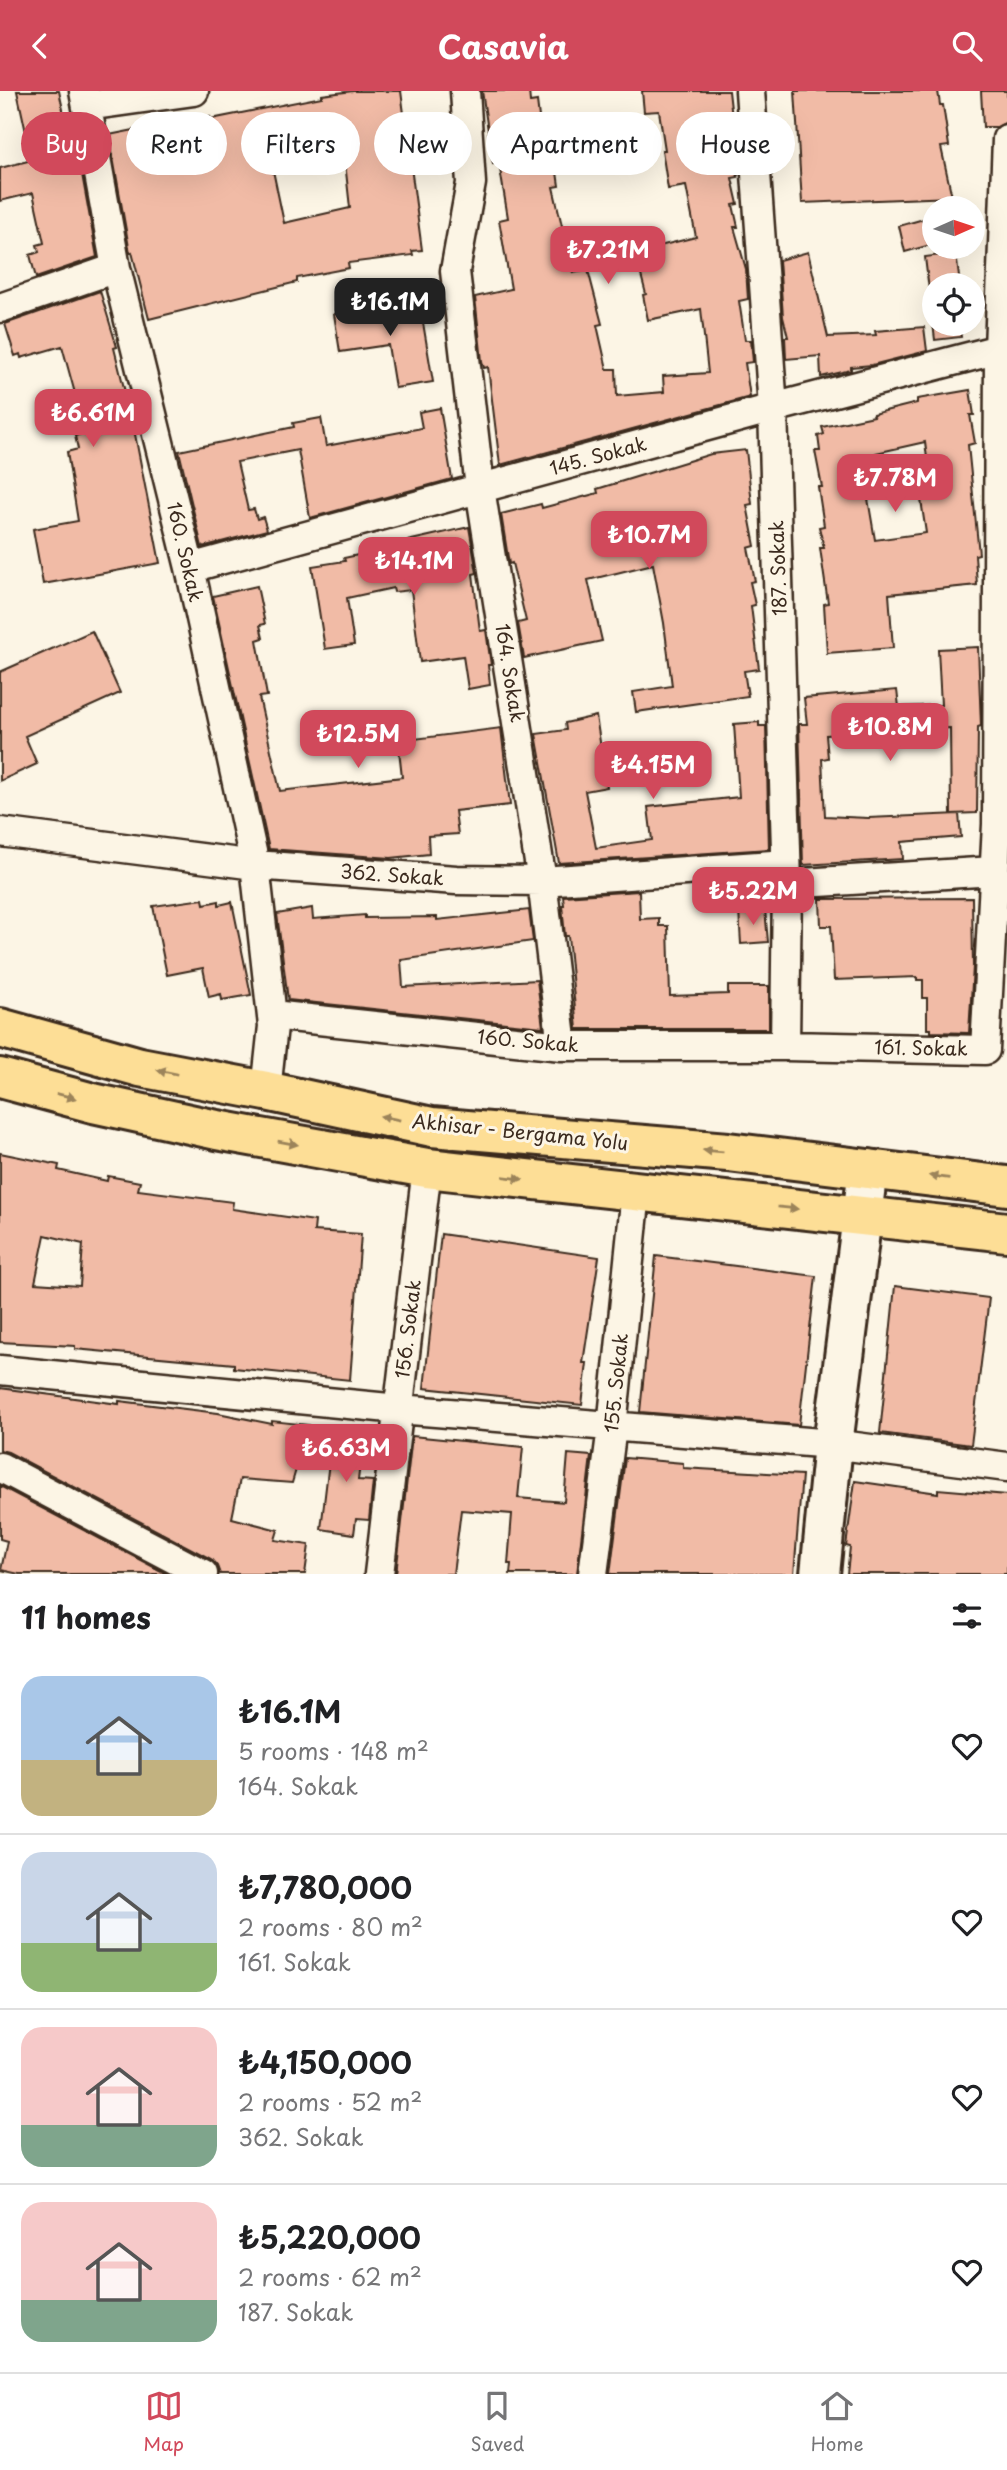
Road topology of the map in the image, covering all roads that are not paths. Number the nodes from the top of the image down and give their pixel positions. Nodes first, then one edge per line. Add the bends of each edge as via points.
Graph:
1 (194, 91) edge
2 (465, 91) edge
3 (750, 91) edge
4 (86, 98) edge
5 (1007, 139) edge
6 (116, 268) junction
7 (0, 308) edge
8 (1003, 349) edge
9 (773, 408) junction
10 (480, 488) junction
11 (190, 568) junction
12 (1002, 824) edge
13 (0, 832) edge
14 (255, 865) junction
15 (994, 871) junction
16 (786, 874) junction
17 (542, 881) junction
18 (272, 1015) junction
19 (0, 1028) edge
20 (562, 1046) junction
21 (785, 1046) junction
22 (0, 1078) edge
23 (266, 1091) junction
24 (427, 1168) junction
25 (868, 1169) junction
26 (1007, 1186) edge
27 (636, 1192) junction
28 (861, 1215) junction
29 (1007, 1232) edge
30 (0, 1370) edge
31 (399, 1409) junction
32 (612, 1427) junction
33 (833, 1444) junction
34 (0, 1467) edge
35 (1007, 1467) edge
36 (203, 1574) edge
37 (379, 1574) edge
38 (593, 1574) edge
39 (820, 1574) edge

1 - 4 street
2 - 10 street, 164. Sokak via 471,183 455,271
3 - 9 street, 187. Sokak
4 - 6 street, 160. Sokak
5 - 8 street, 161. Sokak
6 - 7 street
6 - 11 street, 160. Sokak
8 - 9 street, 145. Sokak
8 - 12 street, 161. Sokak
9 - 10 street, 145. Sokak
9 - 16 street, 187. Sokak
10 - 11 street, 145. Sokak
10 - 17 street, 164. Sokak
11 - 14 street, 160. Sokak
12 - 15 street, 161. Sokak
13 - 14 street, 362. Sokak
14 - 17 street, 362. Sokak via 456,880
14 - 18 street, 160. Sokak
15 - 16 street, 362. Sokak
15 - 21 street, 161. Sokak via 985,1050
16 - 17 street, 362. Sokak
16 - 21 street, 187. Sokak
17 - 20 street, 164. Sokak
18 - 20 street, 160. Sokak
18 - 23 street, 160. Sokak
23 -> 19 main road, Akhisar - Bergama Yolu via 140,1067
20 - 21 street, 160. Sokak
22 -> 24 main road via 217,1130
25 -> 23 main road, Akhisar - Bergama Yolu via 432,1127
24 -> 27 main road
24 - 31 street, 156. Sokak
26 -> 25 main road, Akhisar - Bergama Yolu
25 - 28 street
27 -> 28 main road
27 - 32 street, 155. Sokak
28 - 29 main road
28 - 33 street
30 - 31 street
31 - 32 street
31 - 37 street, 156. Sokak
32 - 33 street
32 - 38 street, 155. Sokak
33 - 35 street
33 - 39 street
34 - 36 street

